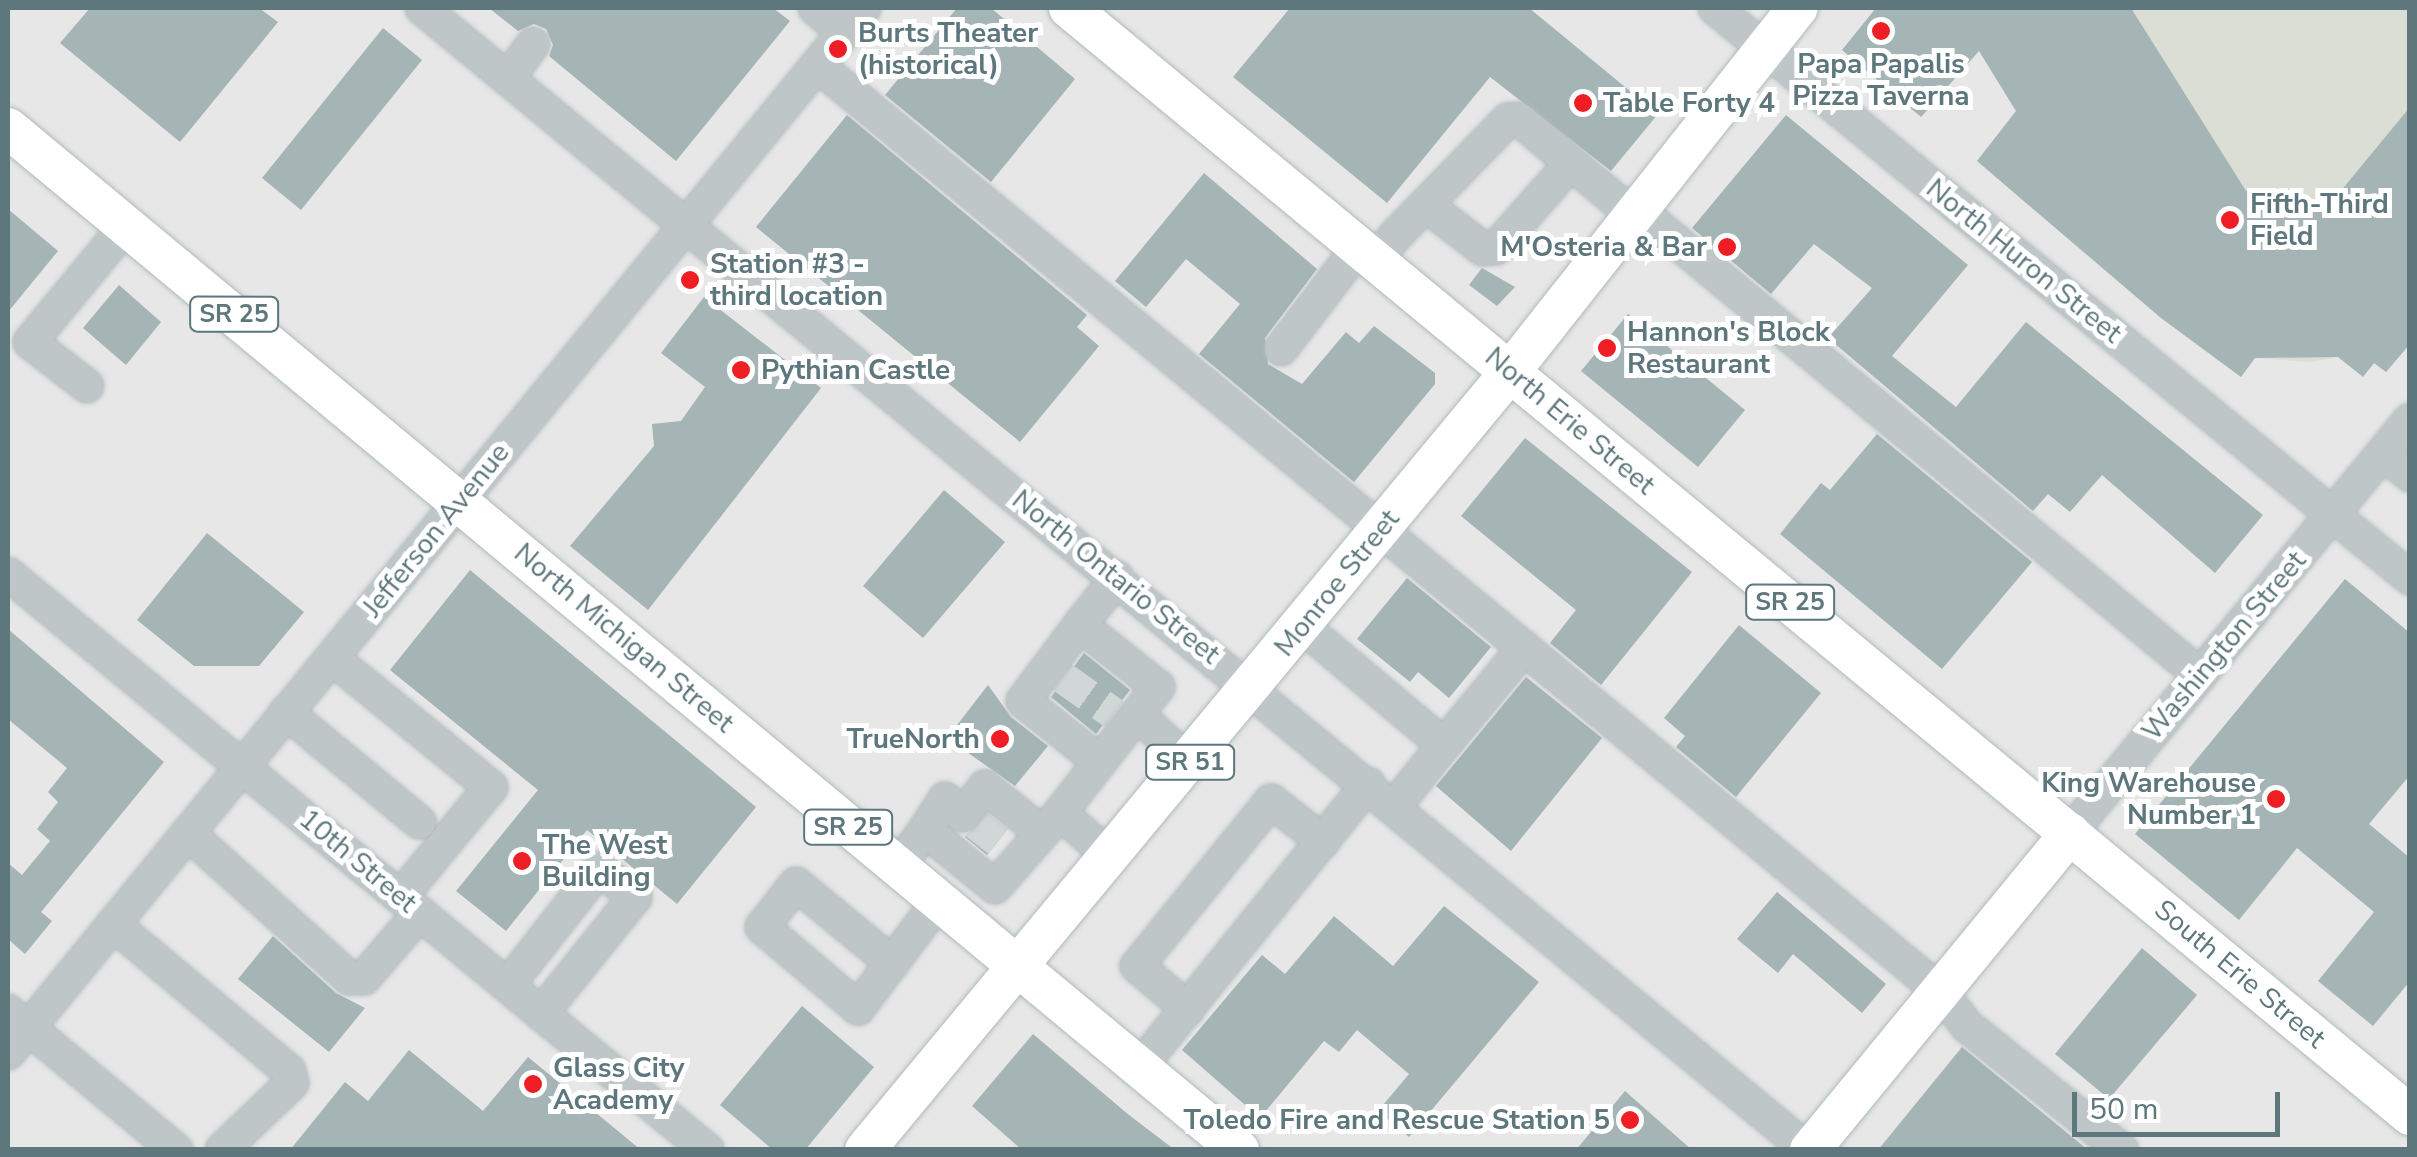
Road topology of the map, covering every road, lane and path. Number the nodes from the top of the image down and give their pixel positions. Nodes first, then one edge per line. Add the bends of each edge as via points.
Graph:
1 (422, 8) edge
2 (815, 8) edge
3 (1070, 8) edge
4 (1715, 8) edge
5 (1797, 8) edge
6 (854, 20) edge
7 (533, 44) dead end
8 (1765, 48) junction
9 (817, 65) junction
10 (508, 78) junction
11 (8, 128) edge
12 (1571, 163) junction
13 (1426, 204) junction
14 (1634, 212) junction
15 (687, 224) junction
16 (126, 226) junction
17 (1367, 253) junction
18 (19, 346) edge
19 (1280, 350) dead end
20 (1510, 372) junction
21 (87, 386) dead end
22 (2410, 420) edge
23 (2383, 453) junction
24 (2410, 474) edge
25 (460, 501) junction
26 (2333, 515) junction
27 (1380, 530) junction
28 (8, 574) edge
29 (1117, 578) junction
30 (2410, 578) edge
31 (1080, 625) junction
32 (1302, 626) junction
33 (1524, 648) junction
34 (332, 658) junction
35 (2200, 675) junction
36 (1251, 688) junction
37 (286, 712) junction
38 (1126, 718) junction
39 (1444, 745) junction
40 (1100, 762) junction
41 (1189, 762) junction
42 (242, 766) junction
43 (1368, 784) junction
44 (1394, 807) junction
45 (418, 822) dead end
46 (1051, 823) junction
47 (925, 830) junction
48 (188, 832) junction
49 (2070, 833) junction
50 (989, 834) junction
51 (1322, 841) junction
52 (1111, 857) junction
53 (897, 868) junction
54 (938, 902) junction
55 (410, 905) junction
56 (113, 924) junction
57 (534, 950) junction
58 (892, 963) dead end
59 (1019, 970) junction
60 (568, 979) junction
61 (508, 984) junction
62 (1940, 991) junction
63 (1188, 1010) junction
64 (541, 1014) junction
65 (14, 1031) edge
66 (1139, 1068) junction
67 (2410, 1115) edge
68 (176, 1150) edge
69 (222, 1150) edge
70 (707, 1150) edge
71 (865, 1150) edge
72 (1240, 1150) edge
73 (1809, 1150) edge
74 (2122, 1150) edge

1 - 10 street, North Ontario Street
2 - 6 street
3 - 17 main road, North Erie Street / SR 25
4 - 8 street, North Huron Street
5 - 8 main road, Monroe Street / SR 51
6 - 9 street, Jefferson Avenue
7 - 10 street
8 - 14 main road, Monroe Street / SR 51
8 - 26 street, North Huron Street
9 - 15 street, Jefferson Avenue
9 - 27 street
10 - 15 street, North Ontario Street
11 - 16 main road, North Michigan Street / SR 25
12 - 13 street via 1519,118 1508,120
12 - 13 street via 1496,248 1483,248
12 - 14 street
13 - 17 street
14 - 20 main road, Monroe Street / SR 51
14 - 35 street
15 - 25 street, Jefferson Avenue
15 - 29 street, North Ontario Street
16 - 18 street
16 - 25 main road, North Michigan Street / SR 25
17 - 19 street
17 - 20 main road, North Erie Street / SR 25
18 - 21 street
20 - 27 main road, Monroe Street / SR 51
20 - 49 main road, North Erie Street / SR 25
22 - 23 street, Washington Street
23 - 24 street
23 - 26 street, Washington Street
25 - 34 street, Jefferson Avenue
25 - 53 main road, North Michigan Street / SR 25
26 - 30 street, North Huron Street
26 - 35 street, Washington Street
27 - 32 main road, Monroe Street / SR 51
27 - 33 street
28 - 42 street, 10th Street
29 - 31 street
29 - 36 street, North Ontario Street
31 - 38 street via 1158,687
31 - 40 street via 1056,671 1023,701
32 - 36 main road, Monroe Street / SR 51
32 - 39 street
33 - 39 street
33 - 62 street
34 - 37 street, Jefferson Avenue
34 - 55 street via 491,787
35 - 49 street, Washington Street
36 - 41 main road, Monroe Street / SR 51
36 - 43 street, North Ontario Street
37 - 42 street, Jefferson Avenue
37 - 45 street
38 - 40 street
38 - 41 street
39 - 44 street
40 - 46 street
41 - 52 main road, Monroe Street / SR 51
42 - 48 street, Jefferson Avenue
42 - 55 street, 10th Street
43 - 44 street, North Ontario Street
43 - 51 street
44 - 73 street, North Ontario Street
46 - 50 street
46 - 50 street via 985,787
46 - 52 street
47 - 50 street via 945,799
47 - 50 street via 995,887
47 - 53 street
48 - 55 street via 349,978 364,978
48 - 56 street, Jefferson Avenue
49 - 62 main road, Washington Street
49 - 67 main road, South Erie Street / SR 25
51 - 63 street
51 - 63 street via 1271,801 1137,966
52 - 59 main road, Monroe Street / SR 51
53 - 54 main road, North Michigan Street / SR 25
54 - 58 street
54 - 59 main road, North Michigan Street / SR 25
55 - 61 street, 10th Street
56 - 65 street, Jefferson Avenue
56 - 69 street via 289,1071 292,1083
57 - 60 street
57 - 60 street via 600,869 635,896
57 - 61 street
59 - 66 main road, North Michigan Street / SR 25
59 - 71 main road, Monroe Street / SR 51
60 - 64 street
61 - 64 street, 10th Street
62 - 73 main road, Washington Street
62 - 74 street via 1967,1026
63 - 66 street
64 - 70 street, 10th Street
65 - 68 street
66 - 72 main road, North Michigan Street / SR 25

